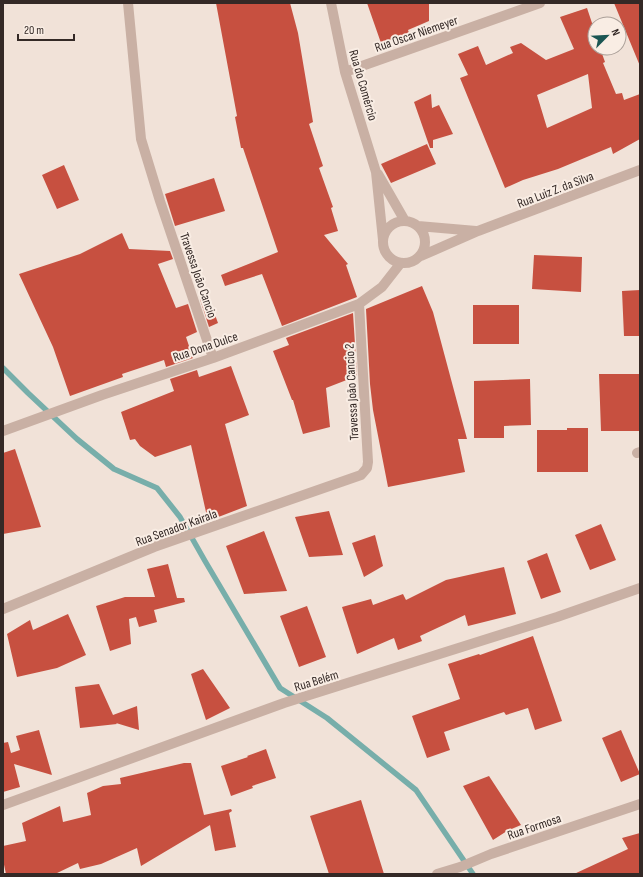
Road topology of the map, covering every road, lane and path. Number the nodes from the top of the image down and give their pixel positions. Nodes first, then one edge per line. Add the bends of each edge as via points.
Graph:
1 (128, 3) edge
2 (331, 3) edge
3 (540, 3) edge
4 (345, 72) junction
5 (640, 170) edge
6 (376, 172) junction
7 (405, 221) junction
8 (418, 226) junction
9 (478, 231) junction
10 (383, 240) junction
11 (421, 256) junction
12 (400, 264) junction
13 (360, 304) junction
14 (213, 358) junction
15 (3, 431) edge
16 (361, 476) joint
17 (640, 588) edge
18 (3, 609) edge
19 (640, 804) edge
20 (3, 805) edge
21 (437, 874) edge

1 - 14 street, Travessa João Cancio via 141,139
2 - 4 street, Rua do Comércio
3 - 4 street, Rua Oscar Niemeyer
4 - 6 street, Rua do Comércio
5 - 9 street, Rua Luiz Z. da Silva
6 - 7 street, Rua do Comércio
6 - 10 street, Rua do Comércio
7 - 8 street
7 - 10 street via 392,224
8 - 9 street, Rua Luiz Z. da Silva
8 - 11 street via 426,244
9 - 11 street, Rua Luiz Z. da Silva
10 - 12 street via 383,247 389,258
11 - 12 street via 412,262
12 - 13 street, Rua Dona Dulce via 382,287
13 - 14 street, Rua Dona Dulce
13 - 16 street, Travessa João Cancio 2 via 368,462
14 - 15 street, Rua Dona Dulce
16 - 18 street, Rua Senador Kairala via 172,541
17 - 20 street, Rua Belém via 557,617 284,703
19 - 21 street, Rua Formosa

